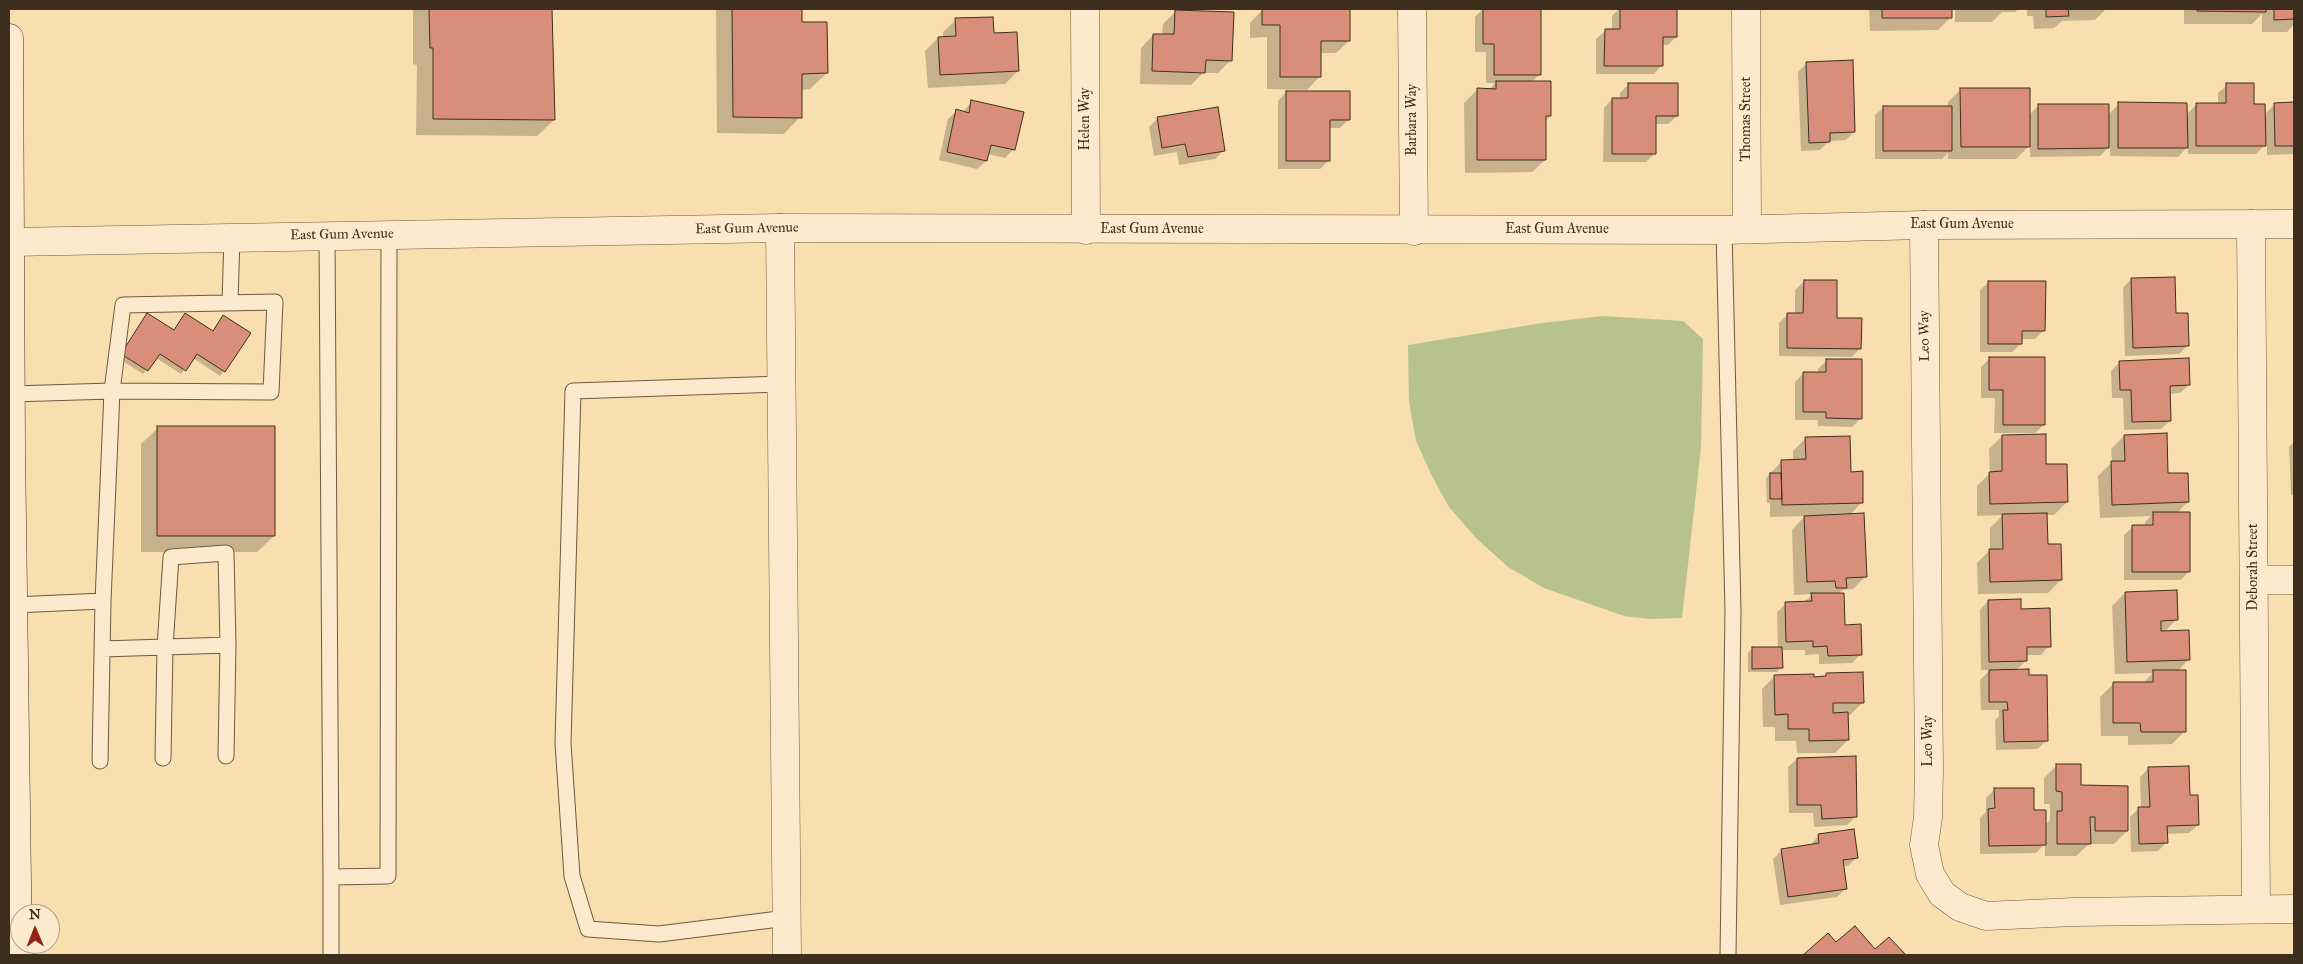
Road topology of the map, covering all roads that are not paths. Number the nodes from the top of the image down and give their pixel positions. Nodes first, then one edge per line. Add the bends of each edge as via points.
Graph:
1 (1085, 9) edge
2 (1412, 9) edge
3 (1746, 9) edge
4 (9, 38) edge
5 (2251, 224) junction
6 (2294, 224) edge
7 (1924, 225) junction
8 (780, 228) junction
9 (1086, 230) junction
10 (1735, 230) junction
11 (1414, 231) junction
12 (389, 235) junction
13 (328, 236) junction
14 (232, 237) junction
15 (9, 242) edge
16 (230, 303) junction
17 (781, 384) junction
18 (112, 392) junction
19 (11, 394) junction
20 (2254, 580) junction
21 (2294, 580) edge
22 (103, 601) junction
23 (14, 605) junction
24 (228, 645) junction
25 (165, 647) junction
26 (102, 649) junction
27 (226, 756) dead end
28 (163, 758) dead end
29 (100, 761) dead end
30 (331, 876) junction
31 (2256, 909) junction
32 (2294, 909) edge
33 (787, 918) junction
34 (18, 955) edge
35 (331, 955) edge
36 (787, 955) edge
37 (1728, 955) edge

1 - 9 street, Helen Way
2 - 11 street, Barbara Way
3 - 10 street, Thomas Street
4 - 15 street
5 - 6 street, East Gum Avenue
5 - 7 street, East Gum Avenue
5 - 20 street, Deborah Street
7 - 10 street, East Gum Avenue
7 - 31 street, Leo Way via 1929,770 1924,845 1930,874 1942,894 1960,907 1986,916
8 - 9 street, East Gum Avenue
8 - 12 street, East Gum Avenue
8 - 17 street
9 - 11 street, East Gum Avenue
10 - 11 street, East Gum Avenue
10 - 37 lane via 1734,611
12 - 13 street, East Gum Avenue
12 - 30 lane via 388,876
13 - 14 street, East Gum Avenue
13 - 30 lane
14 - 15 street, East Gum Avenue
14 - 16 lane
15 - 19 street
16 - 18 lane via 123,305
16 - 18 lane via 275,302 271,392
17 - 33 street
17 - 33 lane via 573,391 563,743 572,876 588,929 659,934
18 - 19 lane
18 - 22 lane
19 - 23 street
20 - 21 street
20 - 31 street, Deborah Street
22 - 23 lane
22 - 26 lane
23 - 34 street
24 - 25 lane
24 - 25 lane via 226,553 170,557
24 - 27 lane
25 - 26 lane
25 - 28 lane
26 - 29 lane
30 - 35 lane
31 - 32 street, Leo Way
33 - 36 street

